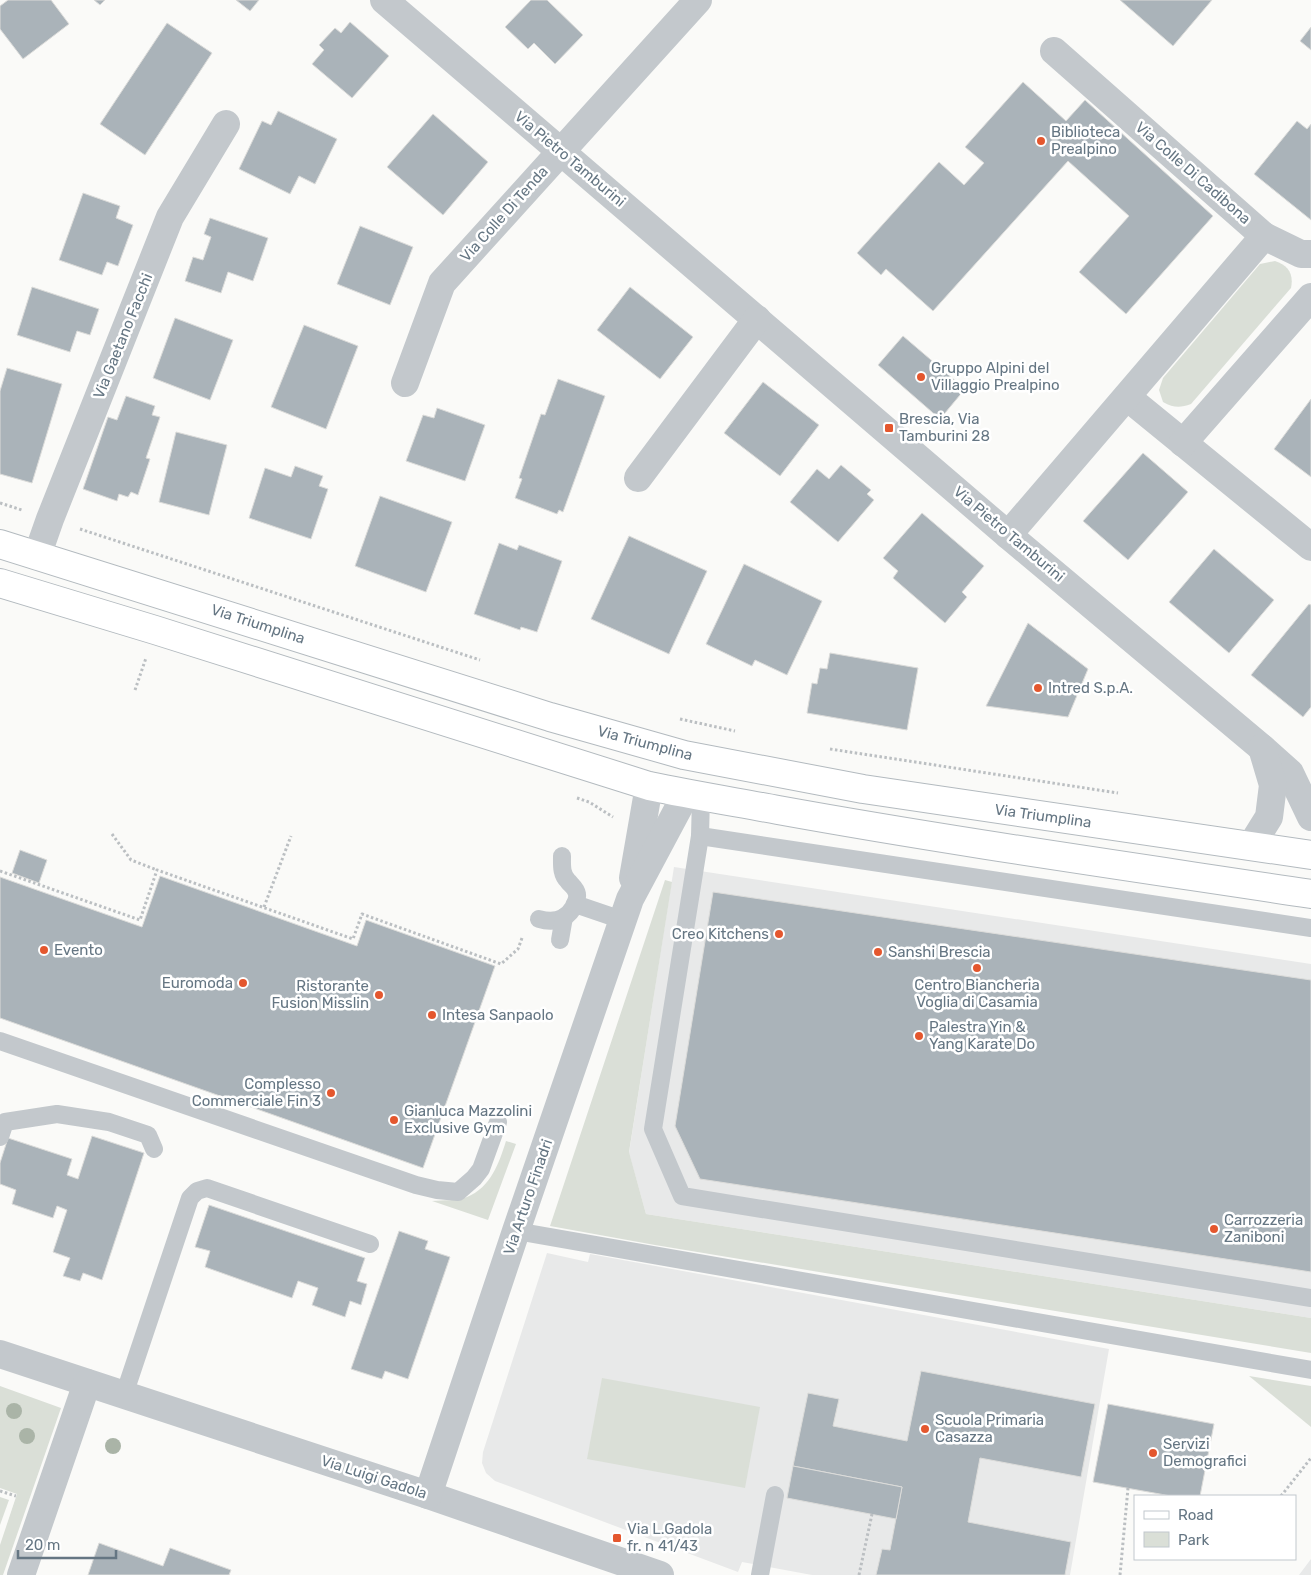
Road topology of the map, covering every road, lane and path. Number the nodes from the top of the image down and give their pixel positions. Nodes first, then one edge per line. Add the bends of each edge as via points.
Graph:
1 (384, 0) edge
2 (698, 0) edge
3 (1054, 51) dead end
4 (226, 124) dead end
5 (561, 151) junction
6 (1264, 236) junction
7 (1311, 254) edge
8 (1311, 298) edge
9 (757, 318) junction
10 (405, 383) dead end
11 (1127, 397) junction
12 (1183, 443) junction
13 (638, 478) dead end
14 (0, 503) edge
15 (50, 519) junction
16 (1008, 535) junction
17 (0, 544) edge
18 (1311, 547) edge
19 (37, 556) junction
20 (0, 583) edge
21 (147, 656) dead end
22 (484, 661) dead end
23 (135, 690) dead end
24 (676, 718) dead end
25 (742, 732) dead end
26 (1262, 748) junction
27 (828, 749) dead end
28 (648, 786) junction
29 (1120, 793) dead end
30 (694, 796) junction
31 (1311, 817) edge
32 (112, 834) dead end
33 (291, 836) dead end
34 (700, 836) junction
35 (1252, 846) junction
36 (1311, 855) edge
37 (562, 856) dead end
38 (157, 870) junction
39 (0, 871) edge
40 (1311, 894) edge
41 (575, 904) junction
42 (264, 907) junction
43 (626, 910) junction
44 (564, 918) junction
45 (539, 919) dead end
46 (1311, 928) edge
47 (524, 932) dead end
48 (560, 940) dead end
49 (0, 1040) edge
50 (498, 1122) dead end
51 (0, 1137) edge
52 (154, 1149) dead end
53 (516, 1231) junction
54 (370, 1244) dead end
55 (1311, 1298) edge
56 (0, 1354) edge
57 (1311, 1370) edge
58 (87, 1382) junction
59 (124, 1395) junction
60 (1311, 1458) edge
61 (1128, 1488) dead end
62 (428, 1495) junction
63 (775, 1495) dead end
64 (1282, 1495) edge
65 (872, 1514) dead end
66 (21, 1575) edge
67 (660, 1575) edge
68 (760, 1575) edge
69 (860, 1575) edge
70 (1120, 1575) edge

1 - 5 street, Via Pietro Tamburini
2 - 5 street, Via Colle Di Tenda
3 - 6 street, Via Colle Di Cadibona
4 - 15 street, Via Gaetano Facchi via 170,217
5 - 9 street, Via Pietro Tamburini
5 - 10 street, Via Colle Di Tenda via 442,283
6 - 7 street, Via Colle Di Cadibona via 1301,254
6 - 11 street, Via Colle Di Cadibona
8 - 12 street
9 - 13 street
9 - 16 street, Via Pietro Tamburini
11 - 12 street
11 - 16 street, Via Colle Di Cadibona
12 - 18 street
14 - 15 path
15 - 19 street, Via Gaetano Facchi
15 - 22 path
16 - 26 street, Via Pietro Tamburini
17 - 19 main road, Via Triumplina
19 - 35 main road, Via Triumplina via 541,714 684,755 863,789
20 - 28 main road
21 - 23 path
24 - 25 path
26 - 31 street, Via Pietro Tamburini via 1290,773
26 - 35 street via 1273,785 1269,817
27 - 29 path
28 - 30 main road
28 - 43 street
30 - 34 lane
30 - 40 main road via 878,828
30 - 43 street
32 - 38 path via 131,860
33 - 42 path
34 - 46 lane
34 - 55 lane via 653,1129 682,1196
35 - 36 main road, Via Triumplina
37 - 41 lane via 563,874 577,892
38 - 39 path via 140,920
38 - 42 path
41 - 43 lane
41 - 44 lane
42 - 47 path via 353,939 362,914 501,964 518,949
43 - 53 street, Via Arturo Finadri
44 - 45 lane via 556,921
44 - 48 lane
49 - 50 lane via 437,1190 458,1192 474,1178 481,1169
51 - 52 lane via 5,1122 57,1114 109,1122 148,1135
53 - 57 lane
53 - 62 street, Via Arturo Finadri
54 - 59 lane via 207,1188 196,1191 190,1198
56 - 58 street, Via Luigi Gadola
58 - 59 street, Via Luigi Gadola
58 - 66 street
59 - 62 street, Via Luigi Gadola
60 - 64 path
61 - 70 path
62 - 67 street, Via Luigi Gadola
63 - 68 lane
65 - 69 path

